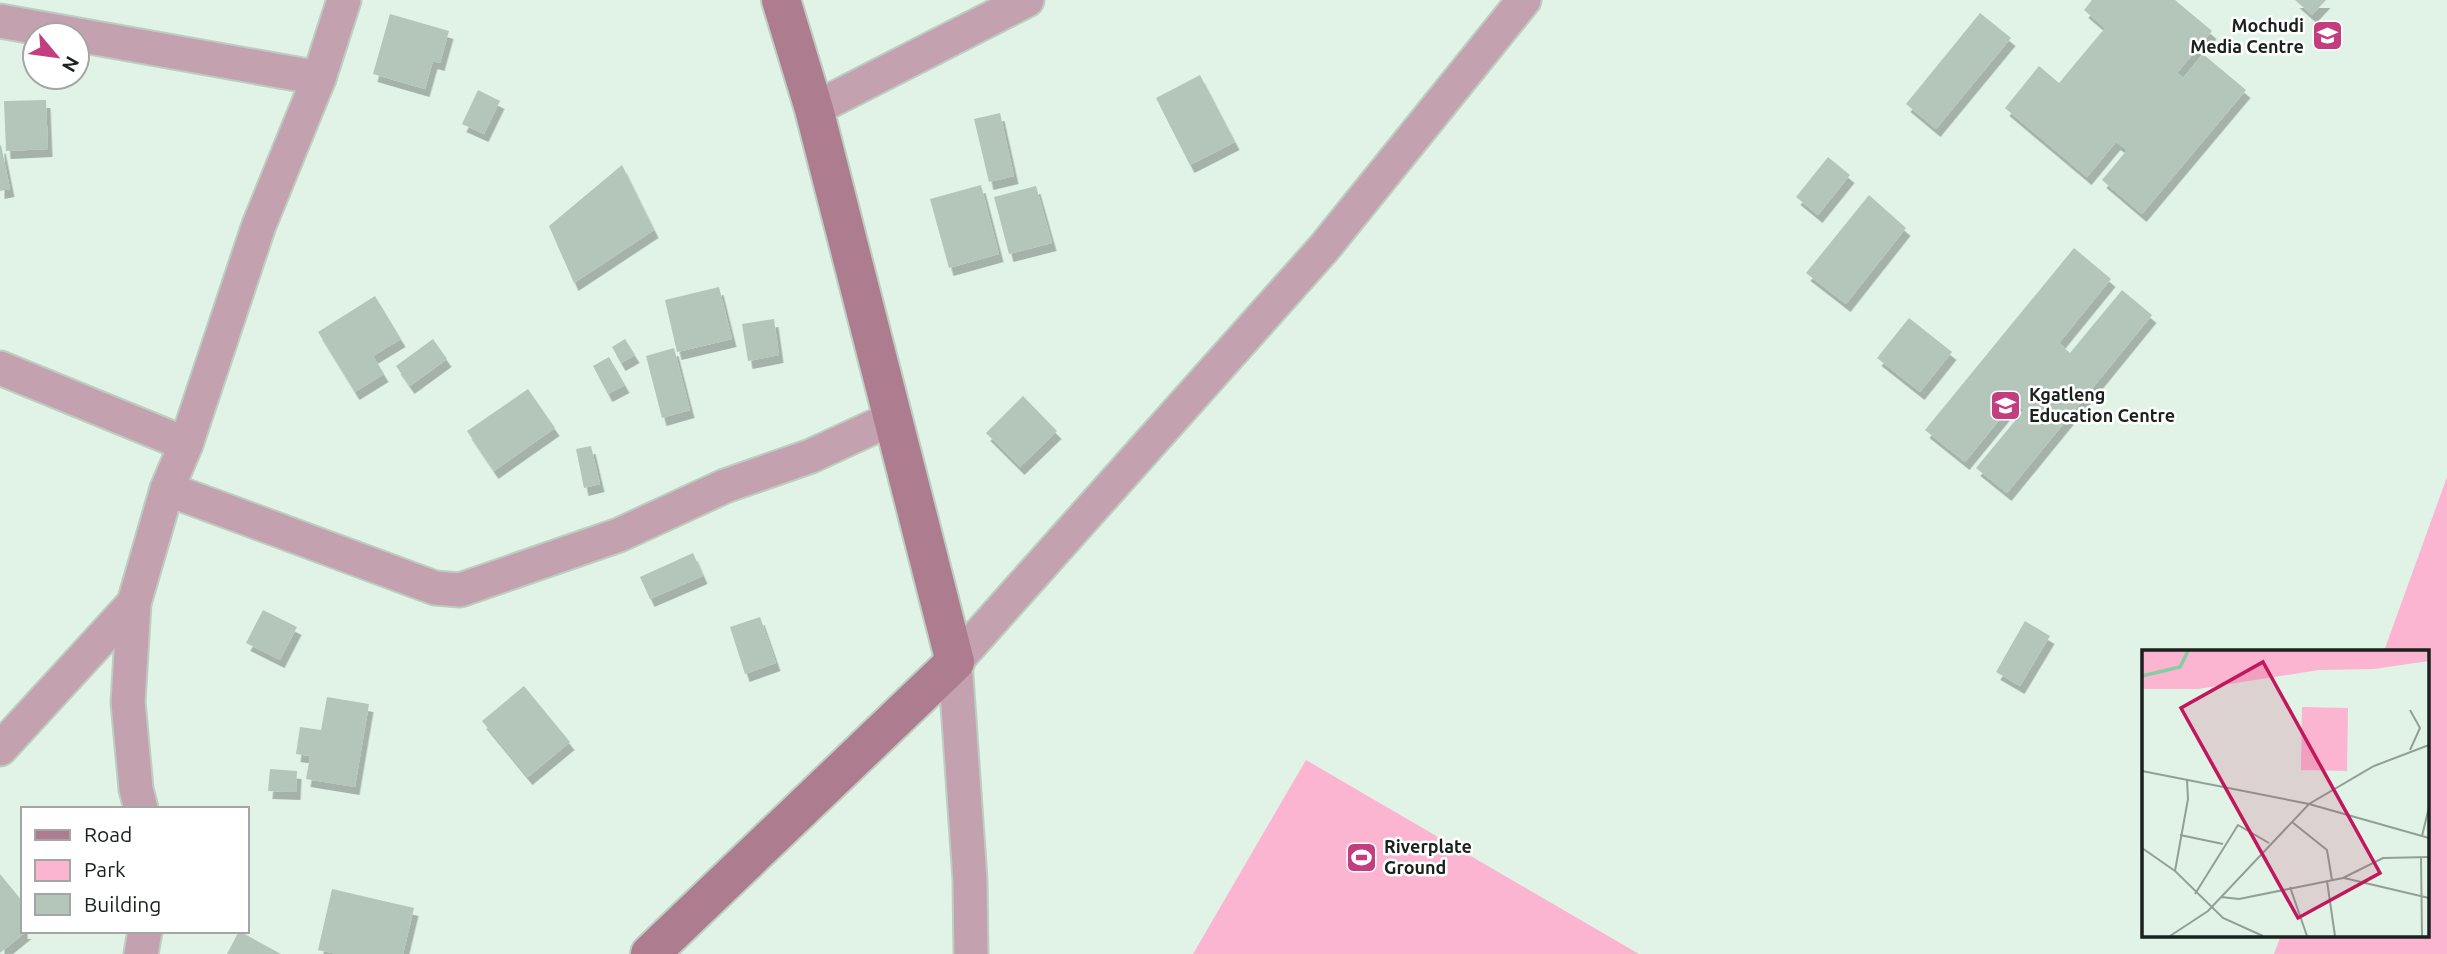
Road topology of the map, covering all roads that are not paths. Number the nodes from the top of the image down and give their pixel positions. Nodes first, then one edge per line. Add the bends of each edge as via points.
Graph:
1 (344, 0) edge
2 (781, 0) edge
3 (1027, 0) edge
4 (1524, 0) edge
5 (0, 21) edge
6 (318, 78) junction
7 (814, 109) junction
8 (0, 368) edge
9 (893, 418) junction
10 (186, 444) junction
11 (167, 489) junction
12 (134, 603) junction
13 (955, 662) junction
14 (0, 749) edge
15 (140, 807) edge
16 (145, 933) edge
17 (141, 954) edge
18 (650, 954) edge
19 (971, 954) edge

1 - 6 street
2 - 7 street
3 - 7 street
4 - 13 street via 1324,248
5 - 6 street
6 - 10 street via 258,225
7 - 9 street
8 - 10 street
9 - 11 street via 619,535 460,590 435,588
9 - 13 street
10 - 11 street
11 - 12 street
12 - 14 street
12 - 15 street via 128,702
13 - 18 street
13 - 19 street
16 - 17 street

